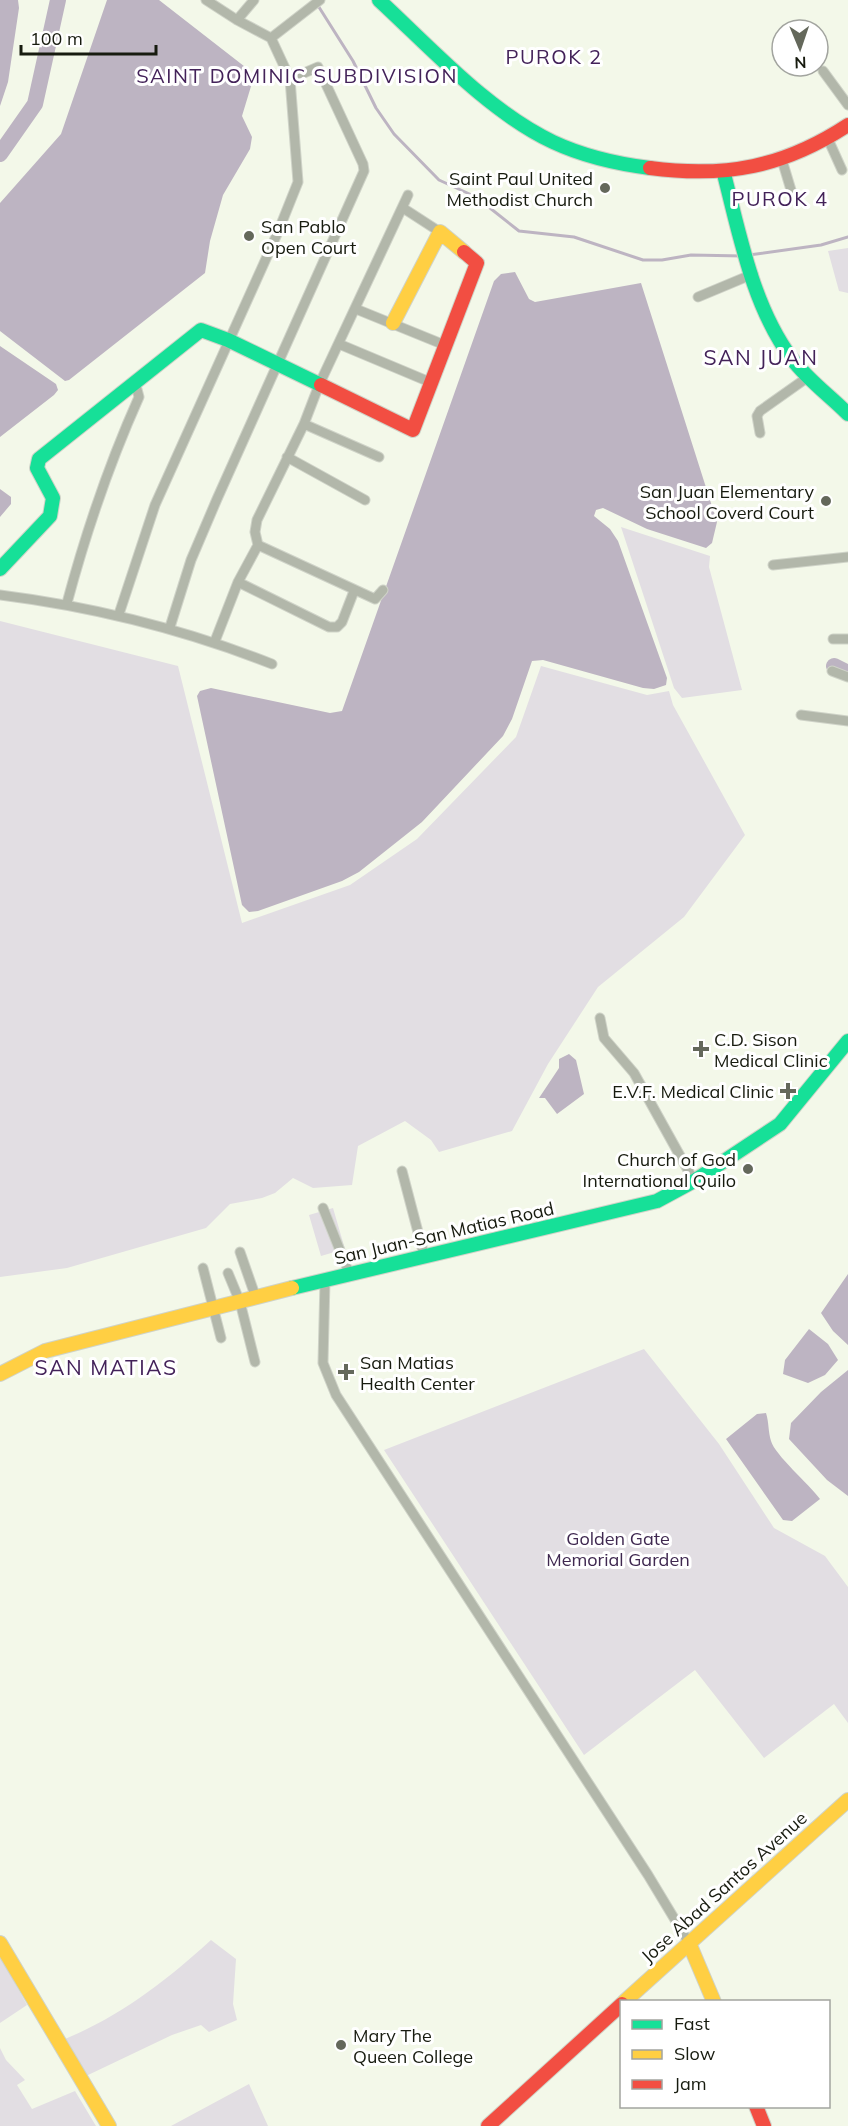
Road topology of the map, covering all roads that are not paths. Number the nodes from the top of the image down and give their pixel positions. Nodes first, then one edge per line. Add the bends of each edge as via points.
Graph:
1 (206, 0) edge
2 (255, 0) edge
3 (320, 0) edge
4 (380, 0) edge
5 (237, 20) junction
6 (271, 38) junction
7 (828, 78) edge
8 (290, 79) junction
9 (848, 105) edge
10 (848, 125) edge
11 (828, 139) junction
12 (782, 160) junction
13 (842, 170) dead end
14 (724, 174) junction
15 (408, 195) dead end
16 (794, 200) dead end
17 (403, 208) junction
18 (440, 232) junction
19 (751, 269) junction
20 (698, 297) dead end
21 (356, 309) junction
22 (393, 323) junction
23 (228, 340) junction
24 (339, 344) junction
25 (447, 346) junction
26 (277, 363) junction
27 (808, 377) junction
28 (135, 382) junction
29 (432, 383) junction
30 (319, 385) junction
31 (848, 414) edge
32 (304, 424) junction
33 (760, 434) dead end
34 (287, 457) junction
35 (379, 457) dead end
36 (365, 500) dead end
37 (258, 545) junction
38 (848, 557) edge
39 (773, 565) dead end
40 (0, 569) edge
41 (238, 582) junction
42 (383, 590) dead end
43 (354, 591) junction
44 (0, 595) edge
45 (67, 603) junction
46 (119, 614) junction
47 (170, 627) junction
48 (833, 639) dead end
49 (848, 639) edge
50 (215, 641) junction
51 (272, 664) dead end
52 (832, 671) dead end
53 (848, 677) edge
54 (801, 715) dead end
55 (848, 721) edge
56 (600, 1018) dead end
57 (848, 1041) edge
58 (402, 1171) dead end
59 (694, 1181) junction
60 (322, 1208) dead end
61 (240, 1252) dead end
62 (424, 1255) junction
63 (202, 1268) dead end
64 (228, 1273) dead end
65 (349, 1273) junction
66 (325, 1280) junction
67 (256, 1298) junction
68 (240, 1302) junction
69 (213, 1309) junction
70 (221, 1338) dead end
71 (255, 1362) dead end
72 (0, 1374) edge
73 (848, 1800) edge
74 (688, 1942) junction
75 (0, 1943) edge
76 (626, 2000) edge
77 (714, 2000) edge
78 (620, 2006) edge
79 (757, 2108) edge
80 (109, 2126) edge
81 (488, 2126) edge
82 (764, 2126) edge

1 - 5 street
2 - 5 street
3 - 6 street
4 - 14 main road via 488,97 538,135 590,156 660,170
5 - 6 street
6 - 8 street
7 - 9 street
8 - 23 street via 298,182
8 - 26 street via 318,67 364,171
10 - 11 main road
11 - 12 main road
11 - 13 street
12 - 14 main road
12 - 16 street
14 - 19 main road
15 - 17 street
17 - 18 street
17 - 21 street
18 - 22 main road
18 - 25 main road via 477,263
19 - 20 street
19 - 27 main road via 784,346
21 - 22 street
21 - 24 street
22 - 25 street
23 - 26 main road
23 - 28 main road via 201,330
23 - 46 street via 155,505
24 - 29 street
24 - 30 street
25 - 29 main road
26 - 30 main road
26 - 47 street via 191,560
27 - 31 main road
27 - 33 street via 760,411
28 - 40 main road via 39,459 37,468 53,498 50,516
28 - 45 street via 139,397 89,522
29 - 30 main road via 413,430
30 - 32 street
32 - 34 street
32 - 35 street
34 - 36 street
34 - 37 street via 257,520
37 - 41 street
37 - 43 street
38 - 39 street
41 - 43 street via 329,627 342,622
41 - 50 street
42 - 43 street via 375,599
44 - 45 street
45 - 46 street
46 - 47 street
47 - 50 street
48 - 49 street
50 - 51 street
52 - 53 street
54 - 55 street
56 - 59 street via 604,1038 634,1073
57 - 59 main road, San Juan-San Matias Road via 780,1124
58 - 62 street
59 - 62 main road, San Juan-San Matias Road via 657,1201
60 - 65 street
61 - 67 street
62 - 65 main road, San Juan-San Matias Road
63 - 69 street
64 - 68 street
65 - 66 main road, San Juan-San Matias Road
66 - 67 main road, San Juan-San Matias Road
66 - 74 street via 323,1364 336,1395
67 - 68 main road, San Juan-San Matias Road
68 - 69 main road, San Juan-San Matias Road
68 - 71 street
69 - 70 street
69 - 72 main road, San Juan-San Matias Road via 45,1350
73 - 74 main road, Jose Abad Santos Avenue
74 - 76 main road, Jose Abad Santos Avenue
74 - 77 main road
75 - 80 main road
78 - 81 main road, Jose Abad Santos Avenue
79 - 82 main road

